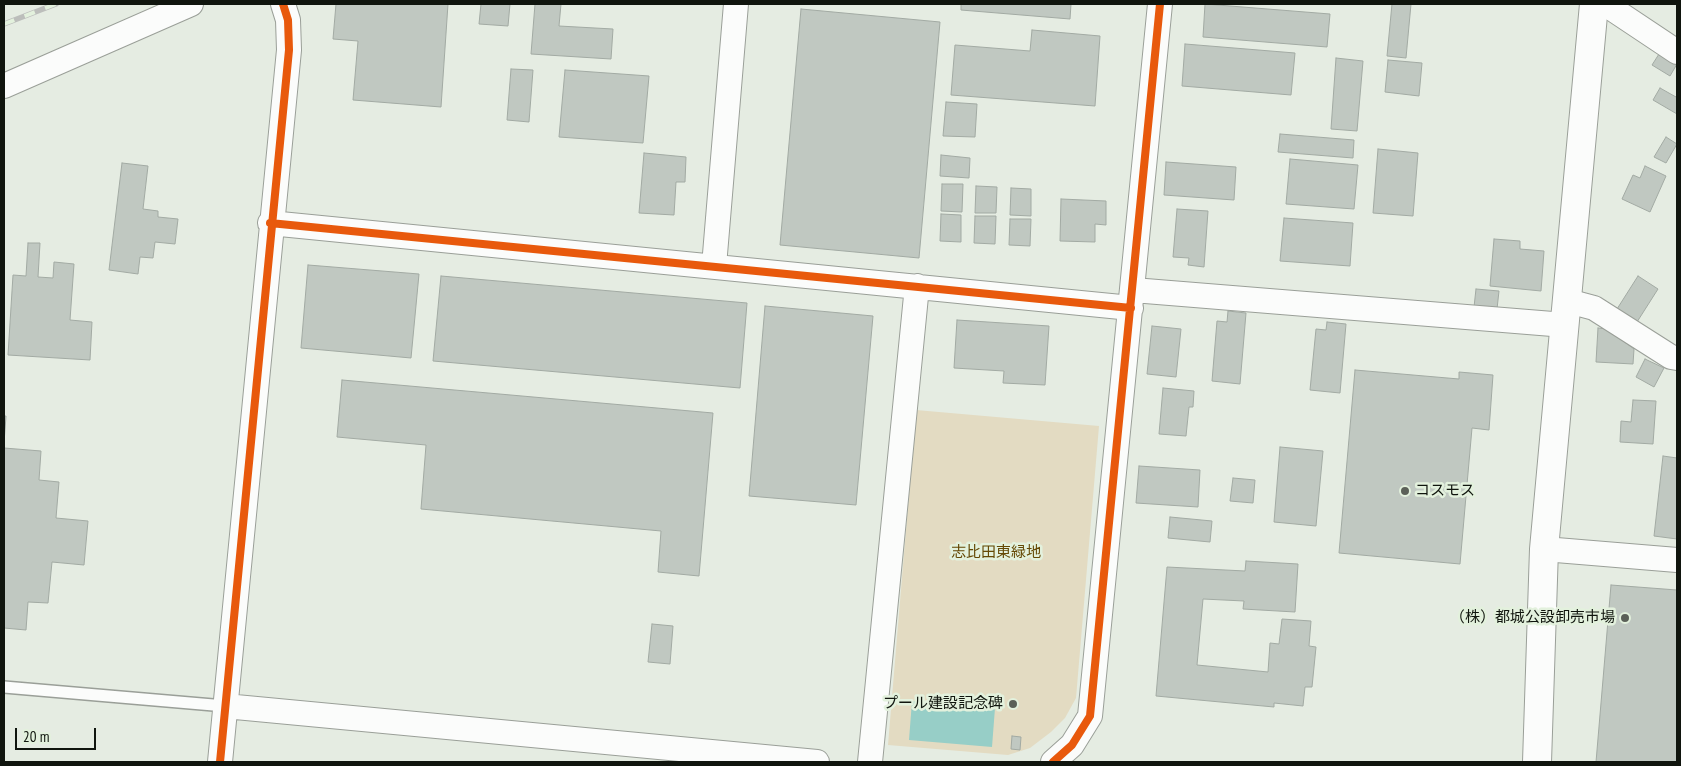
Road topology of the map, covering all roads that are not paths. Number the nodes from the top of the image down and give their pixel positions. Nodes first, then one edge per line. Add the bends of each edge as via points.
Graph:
1 (191, 4) edge
2 (283, 4) edge
3 (736, 4) edge
4 (1160, 4) edge
5 (1594, 4) edge
6 (1605, 4) edge
7 (1677, 52) edge
8 (4, 86) edge
9 (270, 223) junction
10 (714, 266) junction
11 (917, 286) junction
12 (1132, 299) junction
13 (1567, 313) junction
14 (1677, 358) edge
15 (1544, 549) junction
16 (1677, 560) edge
17 (4, 687) edge
18 (225, 706) junction
19 (220, 762) edge
20 (817, 762) edge
21 (870, 762) edge
22 (1053, 762) edge
23 (1536, 762) edge

1 - 8 street
2 - 9 street via 288,20 289,50
3 - 10 street
4 - 12 street
5 - 13 street
6 - 7 street
9 - 10 street
9 - 18 street
10 - 11 street
11 - 12 street
11 - 21 street
12 - 13 street
12 - 22 street via 1090,716 1072,745
13 - 14 street via 1594,308
13 - 15 street
15 - 16 street
15 - 23 street
17 - 18 lane
18 - 19 street
18 - 20 street

